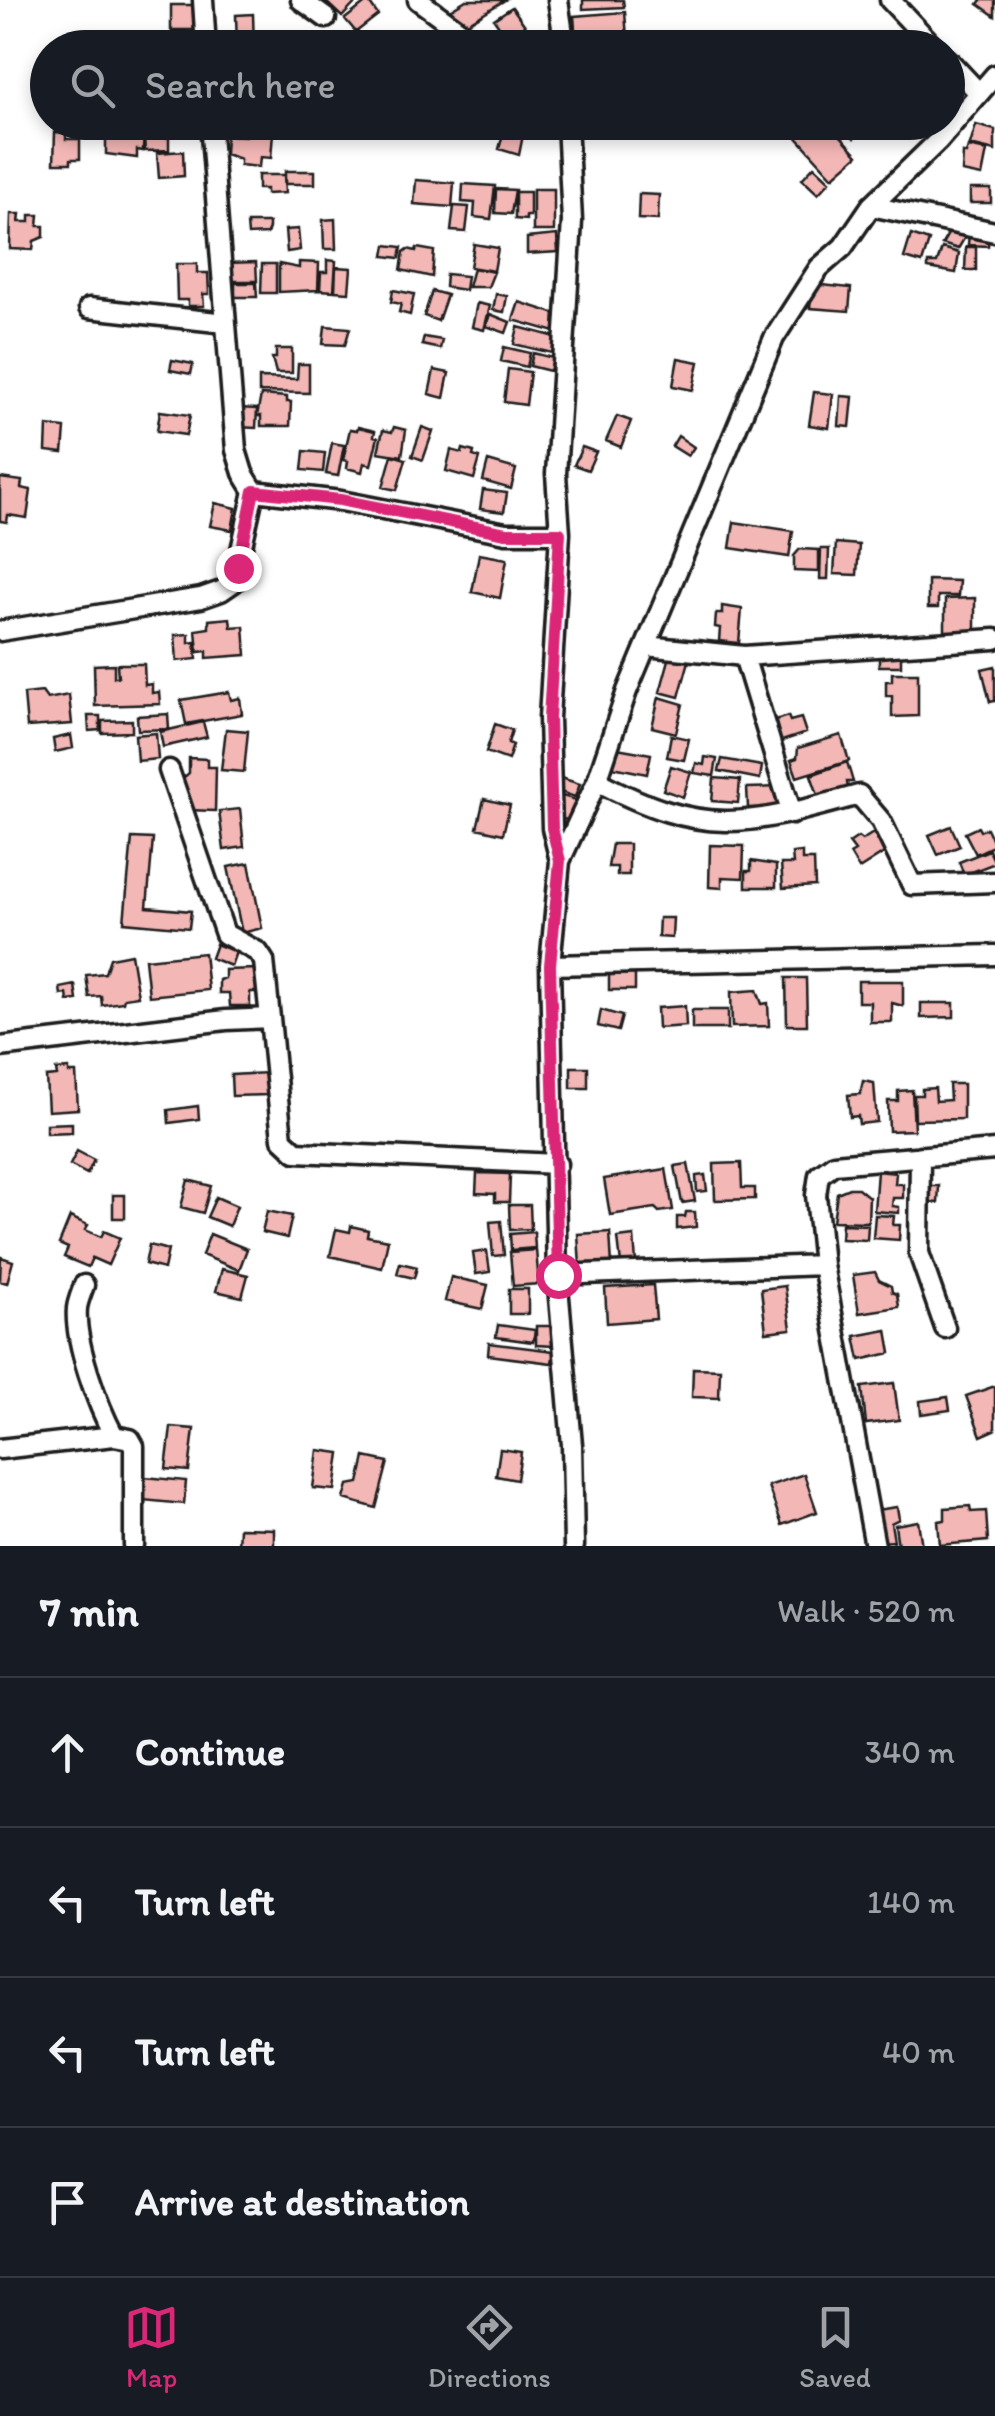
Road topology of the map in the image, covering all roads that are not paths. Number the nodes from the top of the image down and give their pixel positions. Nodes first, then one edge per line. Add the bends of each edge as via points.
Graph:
1 (203, 0) edge
2 (301, 0) edge
3 (418, 0) edge
4 (558, 0) edge
5 (890, 0) edge
6 (326, 18) dead end
7 (205, 30) edge
8 (459, 30) edge
9 (562, 30) edge
10 (919, 30) edge
11 (995, 75) edge
12 (965, 78) edge
13 (980, 93) junction
14 (965, 110) edge
15 (211, 140) edge
16 (568, 140) edge
17 (939, 140) edge
18 (871, 206) junction
19 (995, 232) edge
20 (89, 308) dead end
21 (226, 324) junction
22 (254, 491) junction
23 (560, 533) junction
24 (0, 632) edge
25 (995, 639) edge
26 (646, 646) junction
27 (744, 656) junction
28 (169, 770) dead end
29 (597, 781) junction
30 (792, 814) junction
31 (560, 861) junction
32 (995, 882) edge
33 (995, 955) edge
34 (550, 965) junction
35 (270, 1018) junction
36 (0, 1046) edge
37 (995, 1150) edge
38 (920, 1156) junction
39 (557, 1164) junction
40 (822, 1265) junction
41 (558, 1275) junction
42 (84, 1285) dead end
43 (945, 1328) dead end
44 (114, 1436) junction
45 (0, 1449) edge
46 (134, 1546) edge
47 (574, 1546) edge
48 (876, 1546) edge

1 - 7 street
2 - 6 street
3 - 8 street
4 - 9 street
5 - 10 street
11 - 13 street
12 - 13 street
13 - 14 street
15 - 21 street
16 - 23 street via 572,221 556,474
17 - 18 street
18 - 19 street
18 - 26 street via 774,338
20 - 21 street
21 - 22 street via 236,450
22 - 23 street via 340,500 506,533
22 - 24 street via 234,582 221,591
23 - 31 street via 549,718 552,828
25 - 27 street
26 - 27 street
26 - 29 street
27 - 30 street
28 - 35 street via 225,934 264,961
29 - 30 street via 639,803 703,821
29 - 31 street
30 - 32 street via 858,795 881,821 912,885
31 - 34 street
33 - 34 street
34 - 39 street
35 - 36 street
35 - 39 street via 282,1138 296,1152
37 - 38 street
38 - 40 street via 834,1164 820,1175
38 - 43 street via 918,1253
39 - 41 street
40 - 41 street
40 - 48 street
41 - 47 street
42 - 44 street via 79,1330 99,1407
44 - 45 street
44 - 46 street via 134,1446

